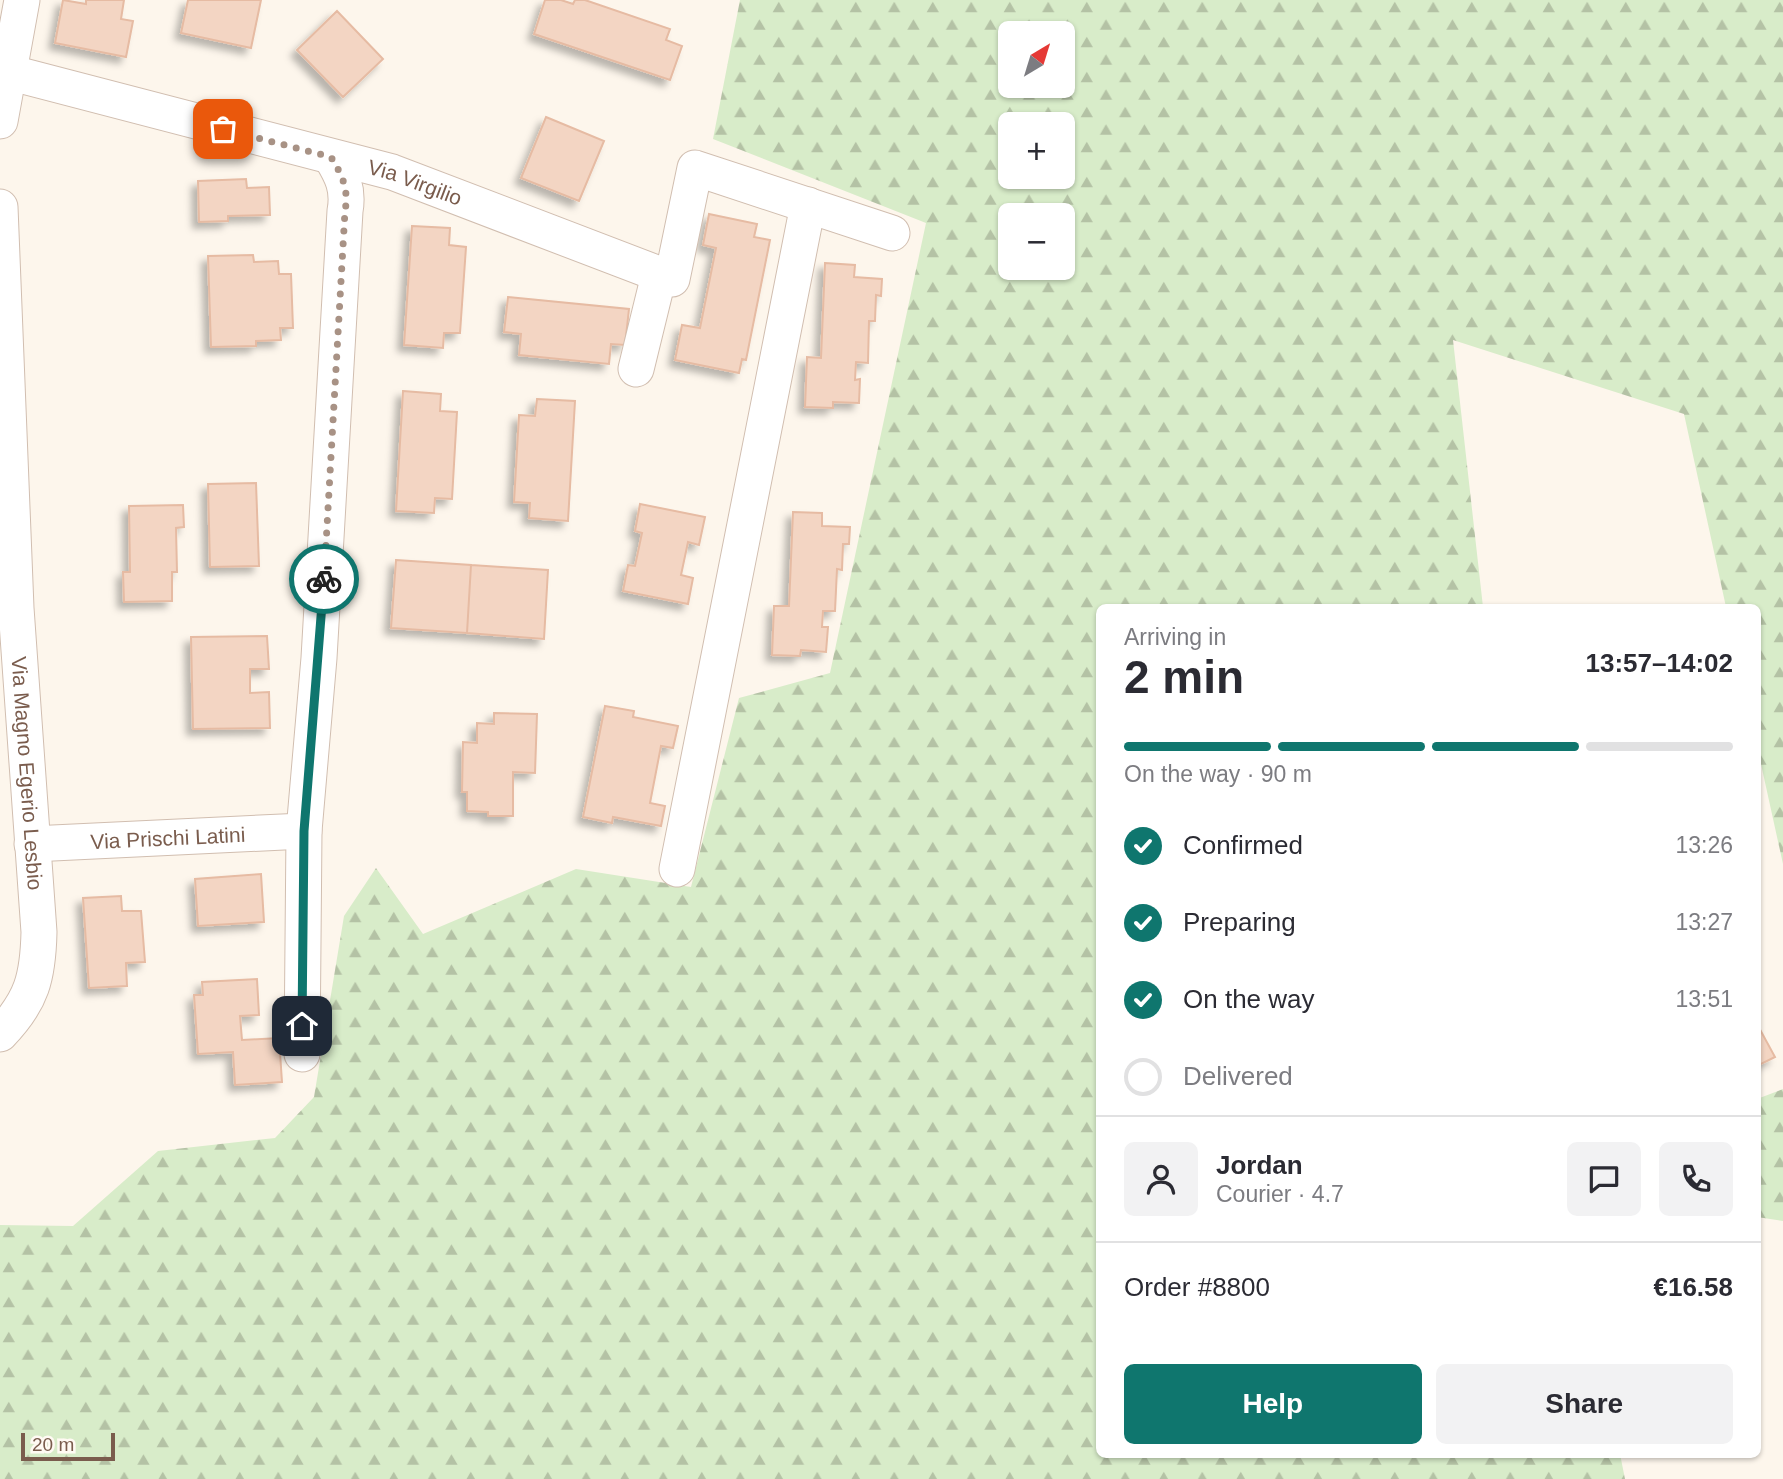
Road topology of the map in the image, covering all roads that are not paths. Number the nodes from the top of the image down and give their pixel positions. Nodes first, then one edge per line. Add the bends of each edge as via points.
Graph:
1 (22, 0) edge
2 (4, 71) edge
3 (0, 121) edge
4 (331, 157) junction
5 (808, 205) junction
6 (0, 207) edge
7 (892, 233) dead end
8 (659, 275) junction
9 (636, 369) dead end
10 (304, 831) junction
11 (32, 844) junction
12 (677, 869) dead end
13 (0, 1034) edge
14 (302, 1054) dead end

1 - 2 street
2 - 3 street
2 - 4 street, Via Virgilio
4 - 8 street, Via Virgilio via 392,172
4 - 10 street via 348,197
5 - 7 street
5 - 8 street via 695,168 672,279
5 - 12 street
6 - 11 street, Via Magno Egerio Lesbio
8 - 9 street
10 - 11 street, Via Prischi Latini
10 - 14 street
11 - 13 street, Via Magno Egerio Lesbio via 38,966 28,998

